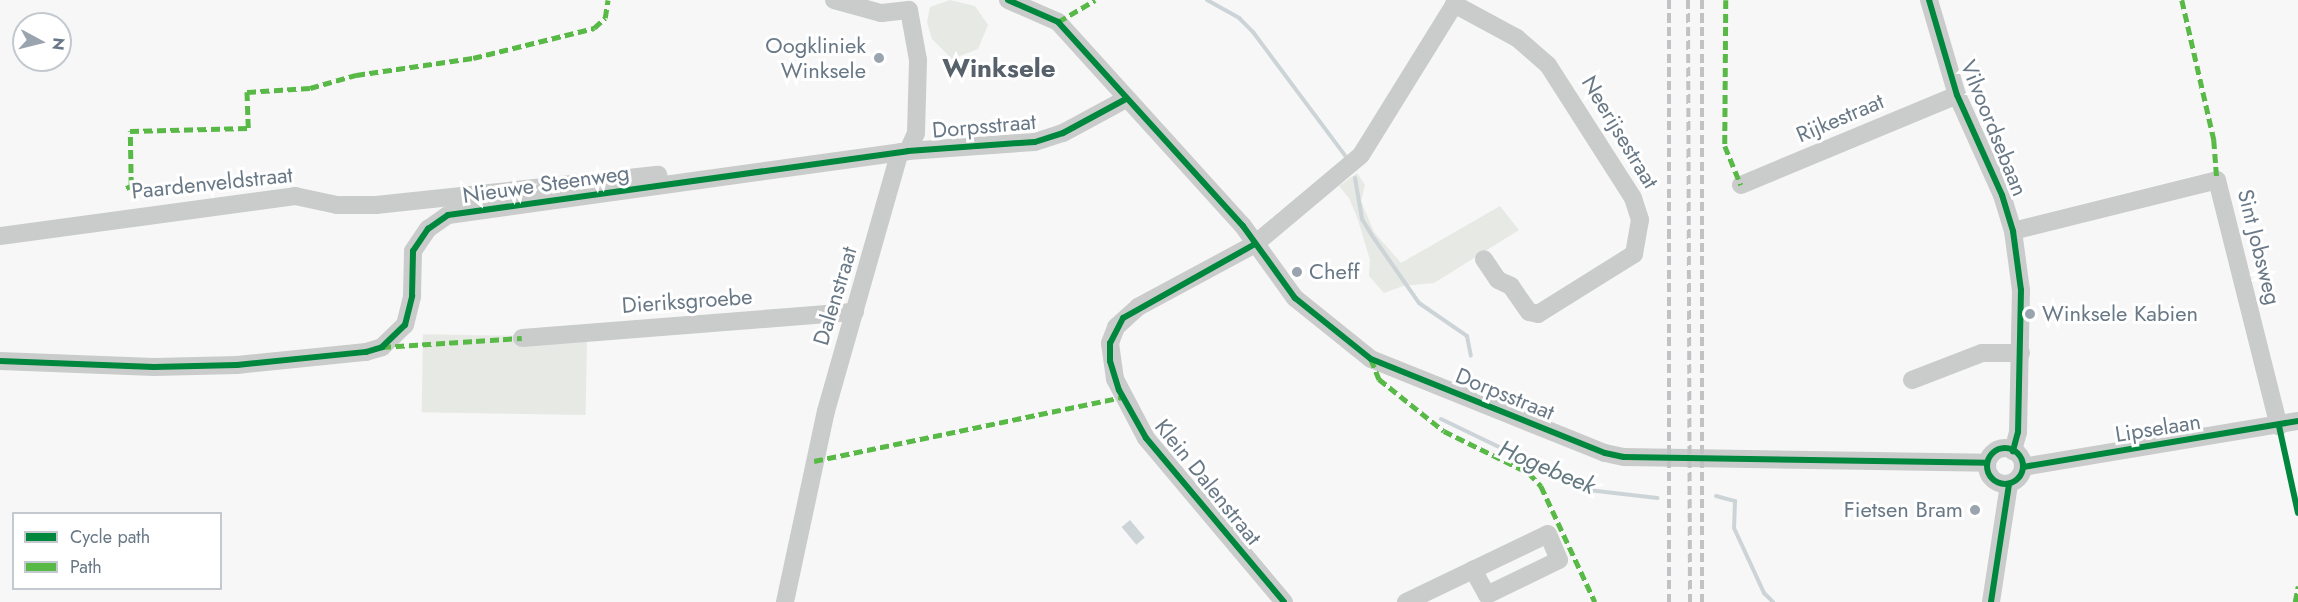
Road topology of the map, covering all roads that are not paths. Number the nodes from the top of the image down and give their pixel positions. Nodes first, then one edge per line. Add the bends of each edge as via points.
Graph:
1 (834, 0) edge
2 (1008, 0) edge
3 (1929, 0) edge
4 (1455, 2) edge
5 (914, 5) edge
6 (1958, 95) junction
7 (1126, 99) junction
8 (904, 152) junction
9 (709, 180) junction
10 (1741, 185) dead end
11 (2013, 231) junction
12 (0, 236) edge
13 (1255, 244) junction
14 (1484, 259) dead end
15 (855, 312) junction
16 (522, 338) dead end
17 (2021, 352) junction
18 (0, 361) edge
19 (1912, 380) dead end
20 (2298, 421) edge
21 (2279, 426) junction
22 (2013, 451) junction
23 (1987, 463) junction
24 (2023, 467) junction
25 (2009, 484) junction
26 (1473, 570) dead end
27 (785, 602) edge
28 (1284, 602) edge
29 (1406, 602) edge
30 (1990, 602) edge

1 - 5 street via 881,13
2 - 7 street, Dorpsstraat via 1058,22
3 - 6 street, Vilvoordsebaan
4 - 13 street, Neerijsestraat via 1361,156
4 - 14 street, Neerijsestraat via 1517,38 1548,64 1634,198 1640,220 1634,254 1538,314 1529,312 1511,286 1498,280
5 - 8 street, Dalenstraat via 918,60 916,133
6 - 10 street, Rijkestraat
6 - 11 street, Vilvoordsebaan via 2002,195
7 - 8 street, Dorpsstraat via 1050,138
7 - 13 street, Dorpsstraat
8 - 9 street, Nieuwe Steenweg
8 - 15 street, Dalenstraat
9 - 12 street, Paardenveldstraat via 707,171 698,171 351,206 296,196
9 - 18 street, Nieuwe Steenweg via 448,215 438,220 413,251 412,296 405,325 382,347 366,352 237,365 154,368
11 - 17 street, Vilvoordsebaan via 2020,290
11 - 21 street, Sint Jobsweg via 2217,180
13 - 23 street, Dorpsstraat via 1311,314 1371,359 1605,453 1634,458
13 - 28 street, Klein Dalenstraat via 1123,318 1110,343 1110,361 1119,390 1146,438
15 - 16 street, Dieriksgroebe
15 - 27 street, Dalenstraat via 826,411
17 - 19 street via 1982,353
17 - 22 street, Vilvoordsebaan
20 - 21 street, Lipselaan
21 - 24 street, Lipselaan
22 - 23 street via 2000,449
22 - 24 street
23 - 25 street via 1995,482
24 - 25 street via 2021,475
25 - 30 street
26 - 29 street

